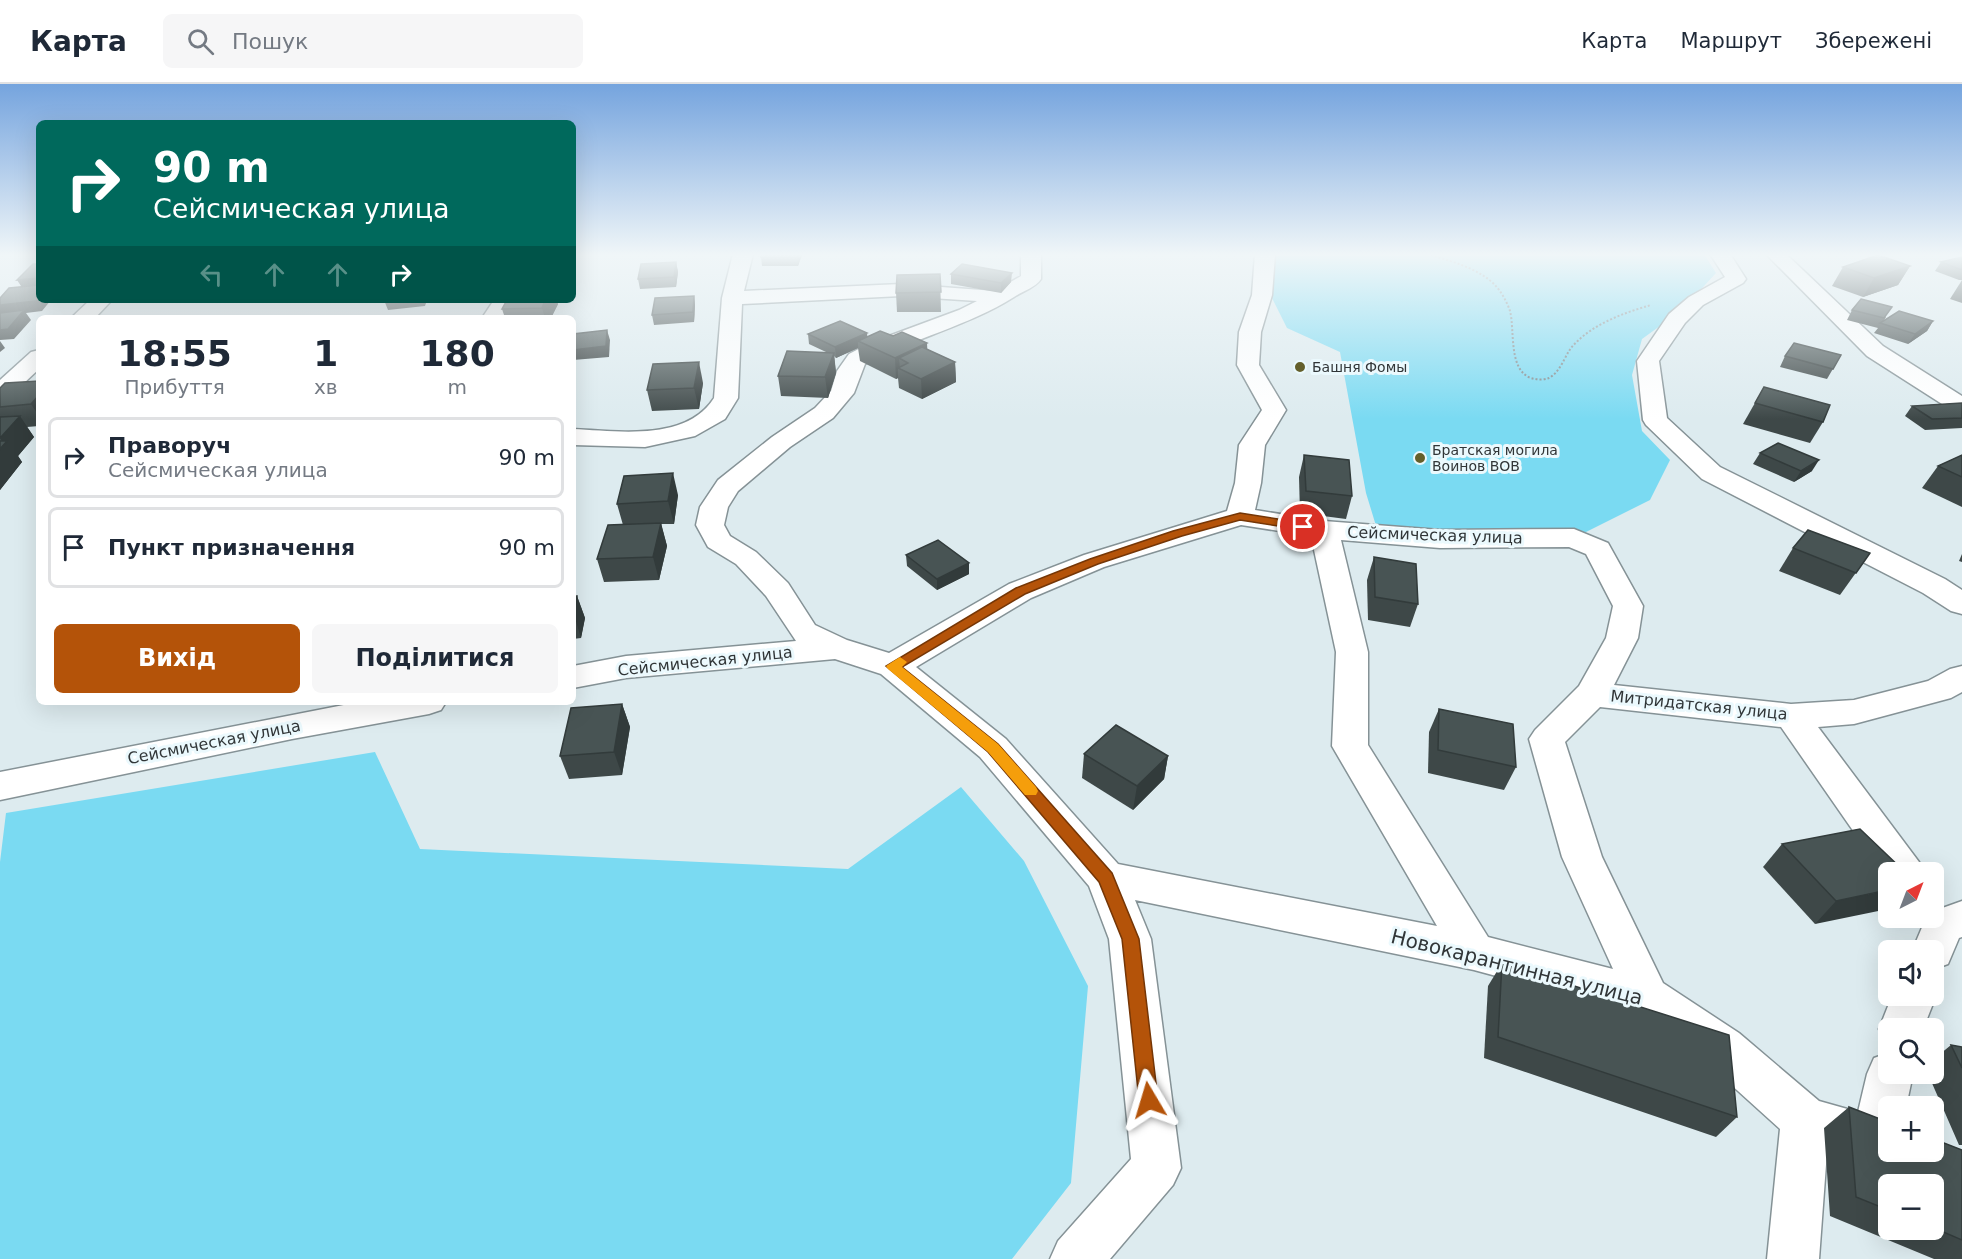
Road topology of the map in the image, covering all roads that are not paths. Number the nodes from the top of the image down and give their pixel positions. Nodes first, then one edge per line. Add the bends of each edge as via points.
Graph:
1 (731, 309) edge
2 (979, 309) edge
3 (1258, 309) edge
4 (1688, 309) edge
5 (1832, 309) edge
6 (36, 360) edge
7 (0, 393) edge
8 (1962, 405) edge
9 (576, 437) edge
10 (1240, 516) junction
11 (1324, 530) junction
12 (1962, 604) edge
13 (836, 648) junction
14 (893, 666) junction
15 (576, 676) edge
16 (1962, 677) edge
17 (1592, 694) junction
18 (412, 705) edge
19 (1791, 716) junction
20 (0, 786) edge
21 (1897, 862) edge
22 (1106, 878) junction
23 (1474, 952) junction
24 (1647, 997) junction
25 (1805, 1120) junction
26 (1878, 1143) edge
27 (1076, 1259) edge
28 (1793, 1259) edge

1 - 9 street via 726,398 716,414 686,431 645,439
2 - 13 street via 857,359 842,393 824,413 728,486 714,507 710,525 718,541 746,558 777,590 804,632
3 - 10 street via 1250,332 1248,365 1274,410 1252,445
4 - 12 street via 1648,361 1655,420 1711,473 1934,586
5 - 8 street via 1875,351
6 - 7 street
10 - 11 street, Сейсмическая улица
10 - 14 street, Сейсмическая улица via 1094,561 1020,591
11 - 17 street, Сейсмическая улица via 1440,539 1574,538 1598,549 1629,606 1622,638
11 - 23 street via 1352,652 1350,746
13 - 14 street
13 - 15 street, Сейсмическая улица
14 - 22 street via 993,748
16 - 19 street, Митридатская улица via 1939,690 1854,712
17 - 19 street, Митридатская улица
17 - 24 street, Митридатская улица via 1547,739 1582,857
18 - 20 street, Сейсмическая улица
19 - 21 street
22 - 23 street, Новокарантинная улица
22 - 27 street via 1130,939 1156,1168
23 - 24 street, Новокарантинная улица
24 - 25 street, Новокарантинная улица via 1723,1048
25 - 26 street, Новокарантинная улица
25 - 28 street

